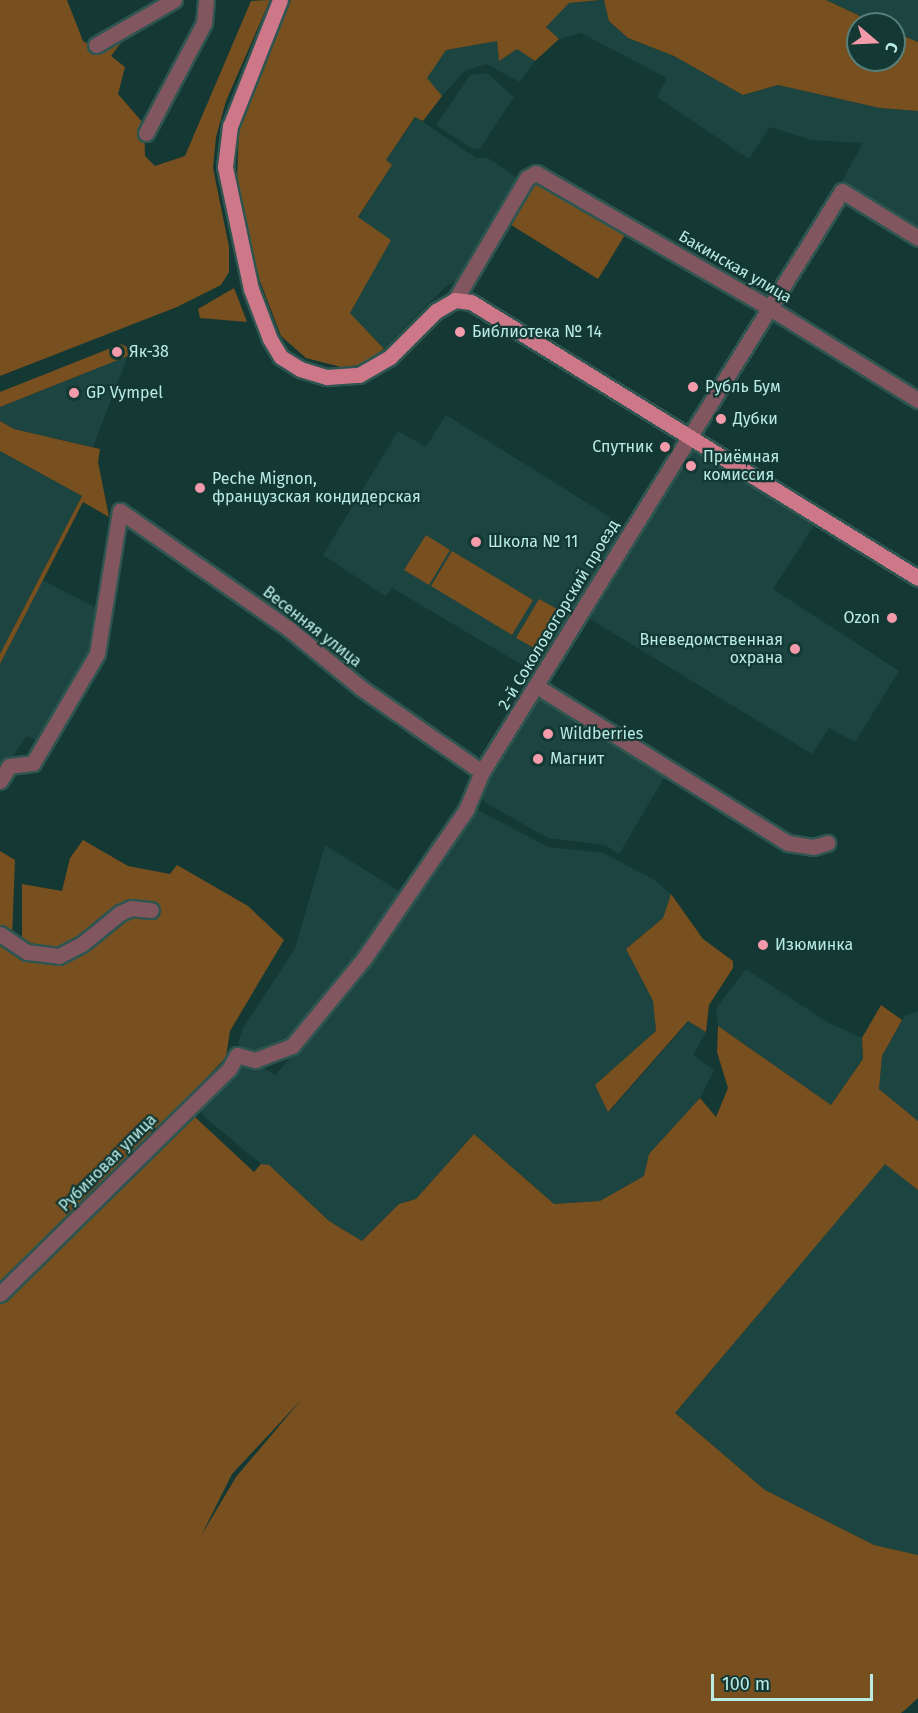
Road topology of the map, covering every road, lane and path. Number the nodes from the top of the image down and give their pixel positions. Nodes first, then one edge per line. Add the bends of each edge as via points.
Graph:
1 (174, 0) edge
2 (206, 0) edge
3 (280, 0) edge
4 (96, 45) dead end
5 (146, 133) dead end
6 (918, 238) edge
7 (459, 300) junction
8 (770, 308) junction
9 (918, 400) edge
10 (689, 438) junction
11 (918, 578) edge
12 (538, 687) junction
13 (482, 772) junction
14 (0, 781) edge
15 (827, 843) dead end
16 (151, 910) dead end
17 (0, 934) edge
18 (237, 1055) joint
19 (0, 1294) edge

1 - 4 street
2 - 5 street via 204,24
3 - 7 main road via 235,109 225,167 243,261 274,349 289,363 311,373 327,377 359,375 380,366 436,311
6 - 8 street, 2-й Соколовогорский проезд via 842,191
7 - 8 street, Бакинская улица via 531,175 546,176
7 - 10 main road
8 - 9 street, Бакинская улица
8 - 10 street, 2-й Соколовогорский проезд
10 - 11 main road
10 - 12 street, 2-й Соколовогорский проезд
12 - 13 street, 2-й Соколовогорский проезд
12 - 15 street via 788,843 813,847
13 - 14 street, Весенняя улица via 362,688 289,629 120,511 97,654 33,763 9,766
13 - 18 street, 2-й Соколовогорский проезд via 466,810 365,957 292,1046 255,1060
16 - 17 street via 131,908 59,956 27,952
18 - 19 street, Рубиновая улица via 229,1068

